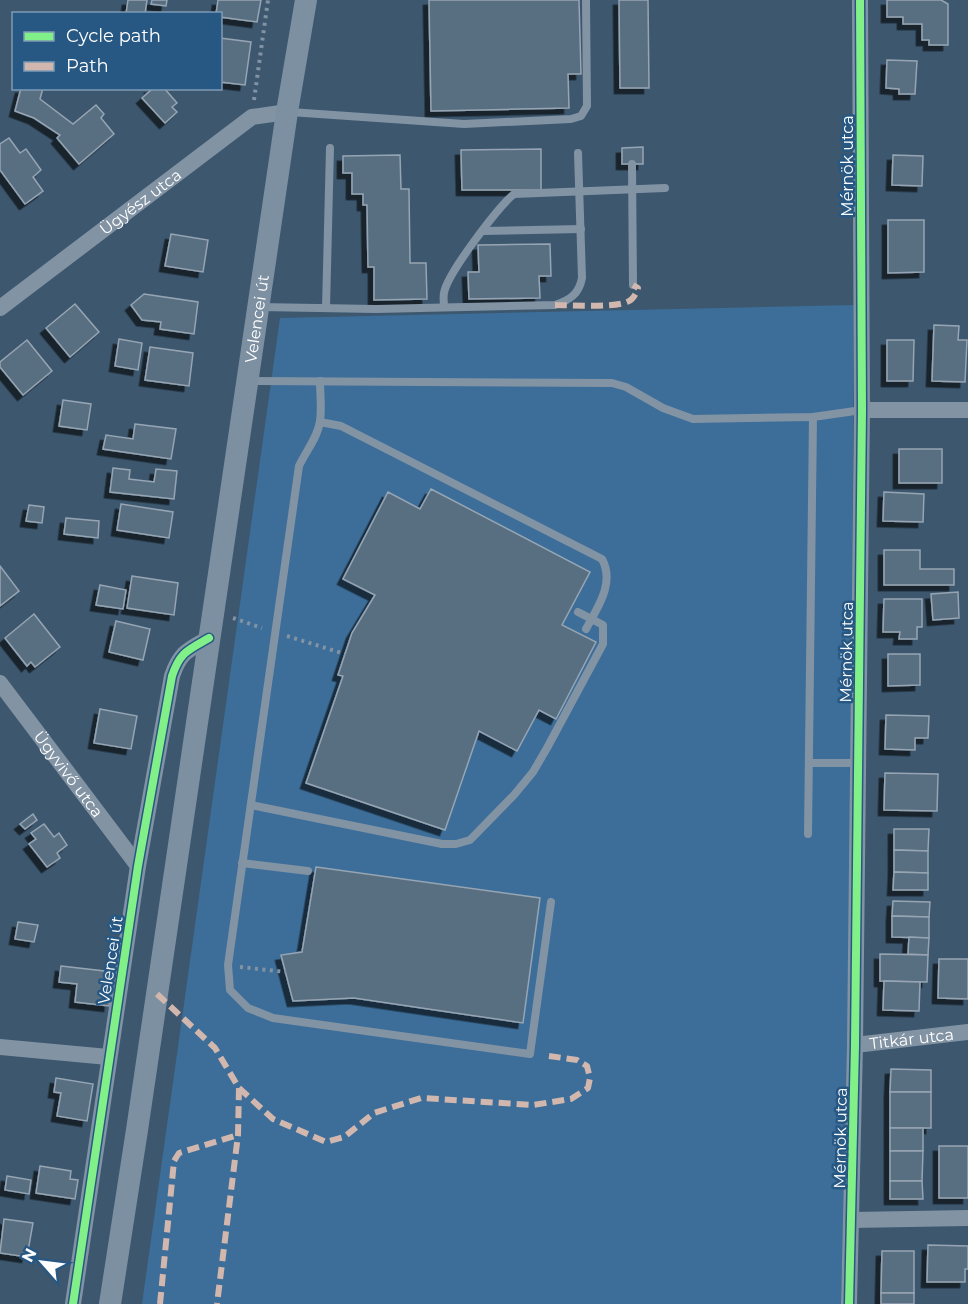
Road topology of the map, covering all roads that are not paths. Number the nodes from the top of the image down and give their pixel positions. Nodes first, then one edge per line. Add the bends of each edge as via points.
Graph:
1 (306, 0) edge
2 (586, 0) edge
3 (860, 0) edge
4 (287, 112) junction
5 (330, 148) dead end
6 (578, 153) dead end
7 (632, 164) dead end
8 (665, 188) dead end
9 (632, 189) junction
10 (580, 191) junction
11 (580, 229) junction
12 (483, 231) junction
13 (633, 285) dead end
14 (259, 307) junction
15 (444, 307) junction
16 (0, 308) edge
17 (327, 308) junction
18 (248, 381) junction
19 (320, 381) junction
20 (862, 410) junction
21 (968, 410) edge
22 (813, 417) junction
23 (320, 422) junction
24 (578, 612) dead end
25 (591, 619) junction
26 (586, 629) dead end
27 (209, 638) junction
28 (0, 683) edge
29 (809, 763) junction
30 (858, 763) junction
31 (250, 805) junction
32 (808, 834) dead end
33 (242, 863) junction
34 (138, 866) junction
35 (308, 871) dead end
36 (551, 902) dead end
37 (968, 1032) edge
38 (855, 1046) junction
39 (0, 1047) edge
40 (108, 1057) junction
41 (968, 1218) edge
42 (852, 1220) junction
43 (73, 1304) edge
44 (110, 1304) edge
45 (849, 1304) edge

1 - 4 main road, Velencei út
2 - 4 lane via 587,106 581,116 464,124
3 - 20 street, Mérnök utca
4 - 14 main road, Velencei út
4 - 16 street, Ügyész utca via 252,117
5 - 17 lane
6 - 10 lane
7 - 9 lane
8 - 9 lane
9 - 10 lane
9 - 13 lane
10 - 11 lane
10 - 12 lane via 514,194
11 - 12 lane
11 - 15 lane via 582,278 580,287 566,301 555,305
12 - 15 lane via 447,285
14 - 17 lane
14 - 18 main road, Velencei út
15 - 17 lane
18 - 19 lane
18 - 27 main road, Velencei út
19 - 22 lane via 612,383 693,419
19 - 23 lane
20 - 21 street
20 - 22 lane
20 - 30 street, Mérnök utca
22 - 29 lane
23 - 25 lane via 341,426 602,559 607,581
23 - 31 lane via 300,466
24 - 25 lane
25 - 26 lane
25 - 31 lane via 603,626 603,644 547,748 514,795 470,840 442,844
27 - 34 street, Velencei út via 184,653 172,676
27 - 44 main road, Velencei út
28 - 34 street, Ügyvivő utca
29 - 30 lane
29 - 32 lane
30 - 38 street, Mérnök utca
31 - 33 lane
33 - 35 lane
33 - 36 lane via 228,965 230,990 248,1008 273,1018 530,1054
34 - 40 street, Velencei út
37 - 38 street, Titkár utca
38 - 42 street, Mérnök utca
39 - 40 street
40 - 43 street, Velencei út
41 - 42 street
42 - 45 street, Mérnök utca

